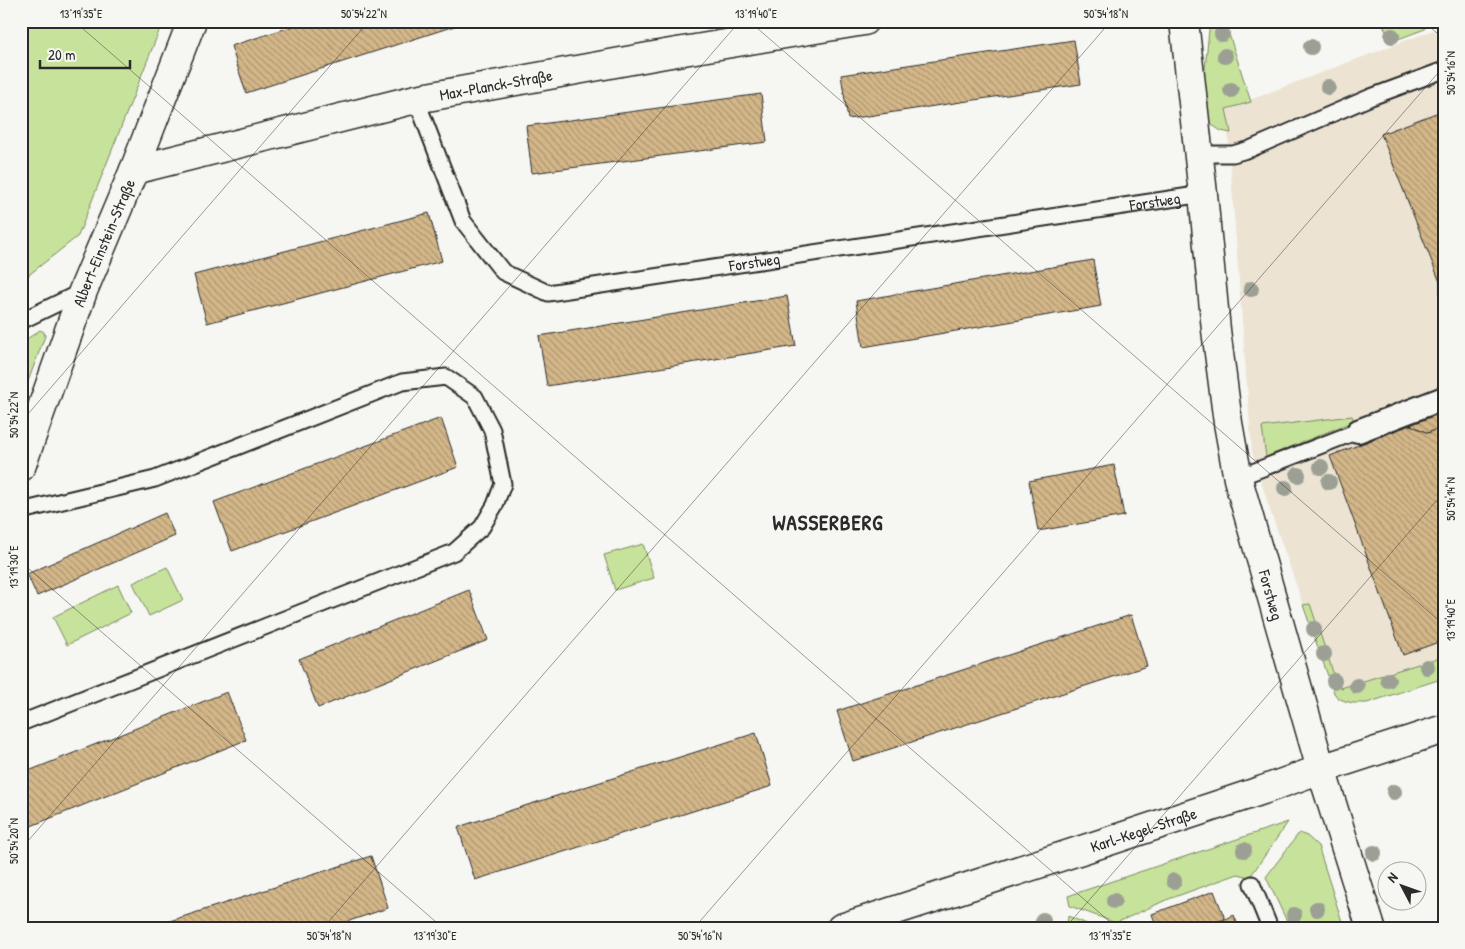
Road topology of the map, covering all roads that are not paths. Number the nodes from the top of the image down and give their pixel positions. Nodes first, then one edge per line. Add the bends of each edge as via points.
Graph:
1 (192, 21) edge
2 (864, 21) edge
3 (1184, 21) edge
4 (1444, 70) edge
5 (416, 99) junction
6 (1198, 154) junction
7 (134, 170) junction
8 (1203, 194) junction
9 (83, 291) junction
10 (21, 320) edge
11 (1444, 398) edge
12 (1358, 431) joint
13 (21, 467) edge
14 (1238, 479) junction
15 (21, 511) edge
16 (21, 724) edge
17 (1444, 729) edge
18 (1321, 769) junction
19 (1252, 884) dead end
20 (842, 928) edge
21 (1270, 928) edge
22 (1371, 928) edge

1 - 7 street, Albert-Einstein-Straße
2 - 5 street, Max-Planck-Straße
3 - 6 street, Forstweg
4 - 6 lane via 1242,152
5 - 7 street, Max-Planck-Straße
5 - 8 lane, Forstweg via 463,220 504,272 548,293
6 - 8 street, Forstweg
7 - 9 street, Albert-Einstein-Straße
8 - 14 street, Forstweg via 1216,330
9 - 10 lane
9 - 13 street, Albert-Einstein-Straße
11 - 12 street
12 - 14 lane
14 - 18 street, Forstweg
15 - 16 lane via 155,478 402,382 446,377 475,397 492,430 503,484 482,527 454,552
17 - 18 street, Karl-Kegel-Straße
18 - 20 street, Karl-Kegel-Straße
18 - 22 street, Forstweg
19 - 21 lane

